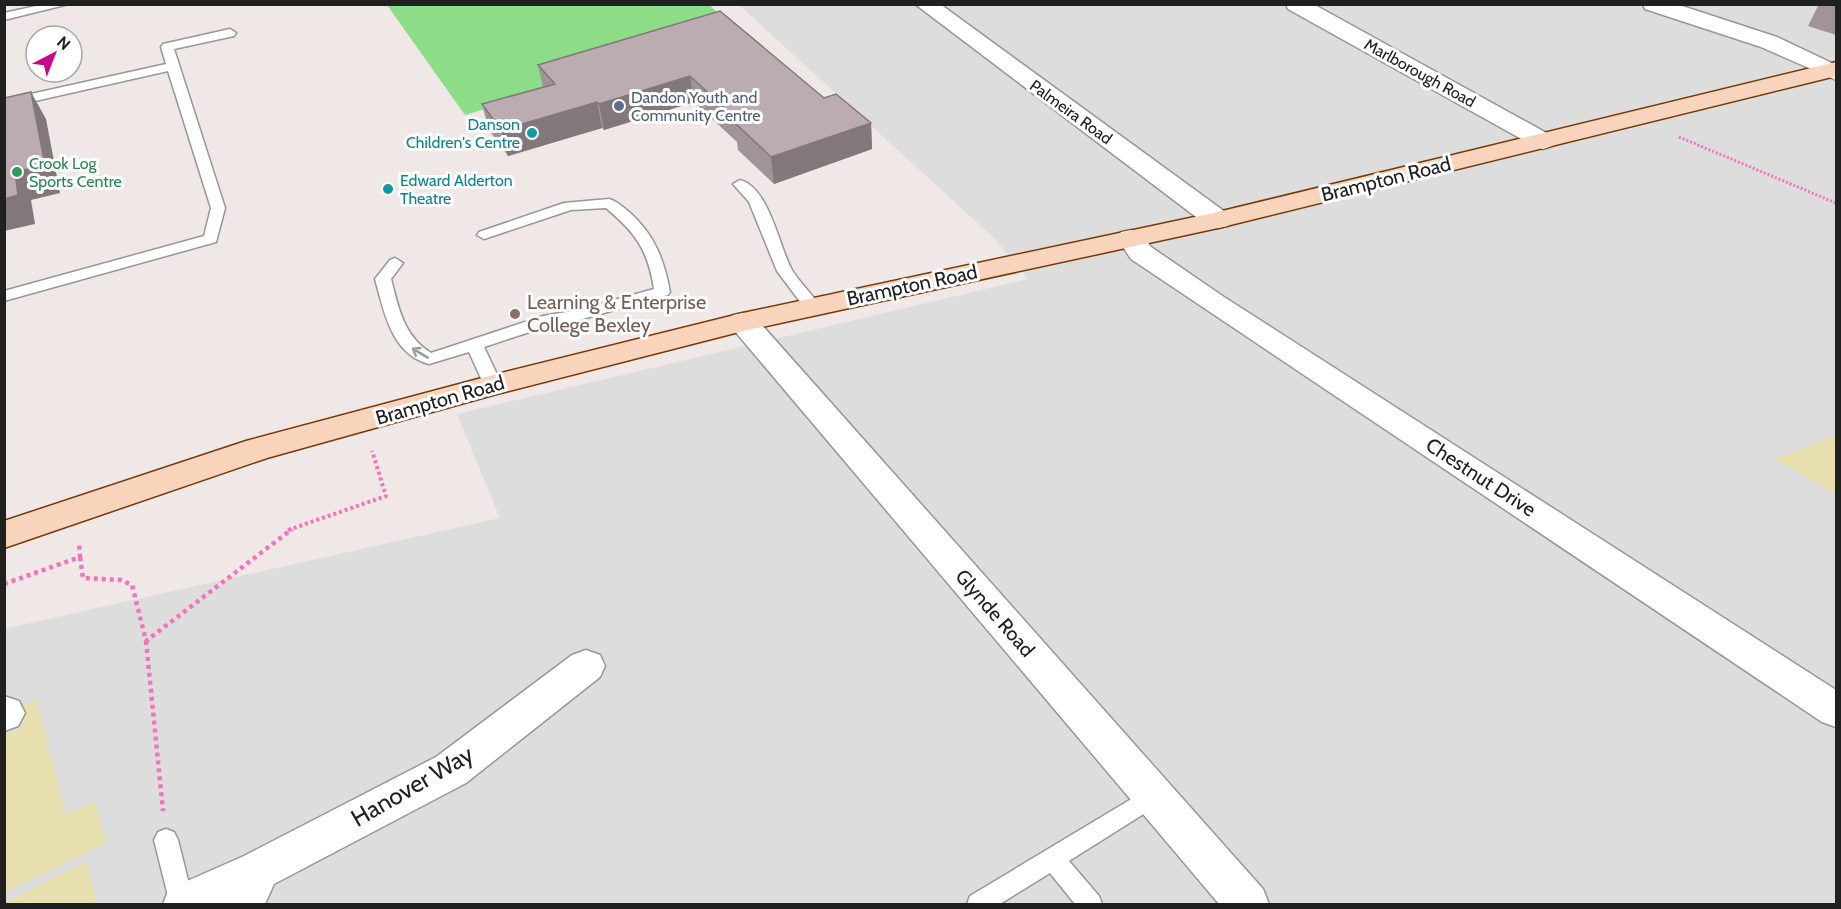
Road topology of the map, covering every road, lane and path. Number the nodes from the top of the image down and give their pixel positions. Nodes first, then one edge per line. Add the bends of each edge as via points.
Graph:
1 (63, 4) edge
2 (925, 4) edge
3 (1296, 4) edge
4 (1653, 4) edge
5 (4, 17) edge
6 (230, 33) dead end
7 (172, 66) junction
8 (1834, 71) edge
9 (91, 84) junction
10 (94, 100) dead end
11 (4, 104) edge
12 (1636, 118) junction
13 (1543, 141) junction
14 (740, 184) dead end
15 (1836, 203) edge
16 (1218, 220) junction
17 (484, 235) dead end
18 (1131, 238) junction
19 (395, 262) dead end
20 (4, 296) edge
21 (813, 307) junction
22 (743, 322) junction
23 (475, 346) junction
24 (493, 384) junction
25 (364, 422) junction
26 (76, 510) junction
27 (4, 535) edge
28 (80, 556) junction
29 (4, 584) edge
30 (146, 641) junction
31 (586, 666) dead end
32 (1836, 710) edge
33 (1153, 796) junction
34 (166, 840) joint
35 (1053, 859) junction
36 (251, 887) edge
37 (183, 904) edge
38 (979, 904) edge
39 (1090, 904) edge
40 (1247, 904) edge

1 - 5 lane
2 - 16 street, Palmeira Road
3 - 13 street, Marlborough Road
4 - 8 street via 1769,42
6 - 7 lane via 167,47
7 - 9 lane
7 - 20 lane via 218,208 211,239
8 - 12 street, Brampton Road
9 - 10 lane
9 - 11 lane
12 - 13 street, Brampton Road
12 - 15 path
13 - 16 street, Brampton Road
14 - 21 lane via 756,200 785,271
16 - 18 street, Brampton Road
17 - 23 lane via 569,206 609,203 631,220 655,252 662,291 549,320
18 - 21 street, Brampton Road
18 - 32 street, Chestnut Drive via 1141,253 1214,303
23 -> 19 lane via 429,359 411,349 398,333 383,279
21 - 22 street, Brampton Road
22 - 24 street, Brampton Road
22 - 33 street, Glynde Road
23 - 24 lane
24 - 25 street, Brampton Road
25 - 26 street, Brampton Road via 258,449
25 - 30 path via 386,496 289,530
26 - 27 street, Brampton Road
26 - 28 path
28 - 29 path
28 - 30 path via 83,578 121,580 132,585
30 - 34 path
31 - 36 street, Hanover Way via 450,770
33 - 35 lane
33 - 40 street, Glynde Road
34 - 37 lane
35 - 38 lane
35 - 39 lane
36 - 37 street, Hanover Way

